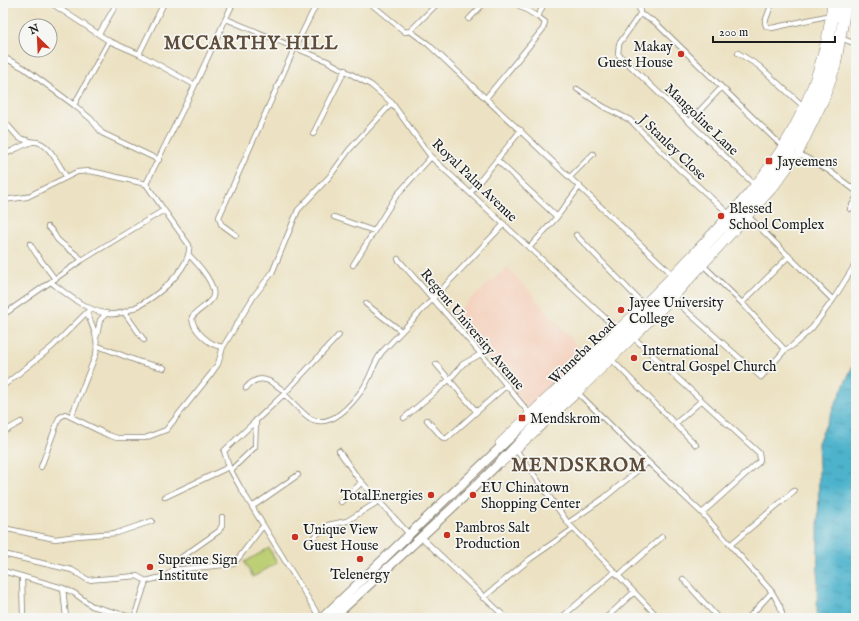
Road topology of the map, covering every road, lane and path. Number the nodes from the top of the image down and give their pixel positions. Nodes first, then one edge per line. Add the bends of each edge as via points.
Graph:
1 (52, 3) edge
2 (117, 3) edge
3 (164, 3) edge
4 (233, 3) edge
5 (317, 3) edge
6 (370, 3) edge
7 (438, 3) edge
8 (484, 3) edge
9 (515, 3) edge
10 (544, 3) edge
11 (639, 3) edge
12 (772, 3) edge
13 (831, 3) edge
14 (837, 3) edge
15 (844, 3) edge
16 (848, 3) edge
17 (640, 14) junction
18 (833, 14) junction
19 (538, 17) junction
20 (226, 19) junction
21 (469, 19) dead end
22 (410, 31) junction
23 (99, 34) junction
24 (843, 39) junction
25 (109, 41) junction
26 (856, 44) edge
27 (295, 47) junction
28 (738, 53) dead end
29 (139, 54) junction
30 (3, 57) edge
31 (345, 70) junction
32 (195, 85) junction
33 (721, 88) junction
34 (577, 89) dead end
35 (486, 98) junction
36 (392, 103) junction
37 (74, 105) junction
38 (803, 106) junction
39 (3, 120) edge
40 (689, 122) junction
41 (521, 130) junction
42 (313, 134) dead end
43 (33, 142) junction
44 (782, 146) junction
45 (593, 154) dead end
46 (799, 154) junction
47 (3, 155) edge
48 (431, 156) junction
49 (159, 160) junction
50 (497, 160) junction
51 (66, 176) junction
52 (570, 177) junction
53 (146, 184) junction
54 (754, 184) junction
55 (580, 186) junction
56 (856, 191) edge
57 (471, 192) junction
58 (856, 198) edge
59 (3, 200) edge
60 (850, 209) dead end
61 (164, 210) junction
62 (729, 214) junction
63 (334, 217) dead end
64 (557, 217) junction
65 (749, 217) junction
66 (504, 224) junction
67 (48, 227) dead end
68 (374, 231) junction
69 (236, 235) dead end
70 (576, 235) dead end
71 (718, 240) junction
72 (30, 244) dead end
73 (529, 248) junction
74 (189, 255) junction
75 (788, 256) junction
76 (398, 259) dead end
77 (82, 260) junction
78 (856, 263) edge
79 (353, 265) dead end
80 (705, 266) junction
81 (673, 274) junction
82 (53, 280) junction
83 (432, 297) junction
84 (673, 300) junction
85 (833, 300) junction
86 (742, 303) junction
87 (366, 304) dead end
88 (643, 304) junction
89 (88, 311) junction
90 (124, 312) junction
91 (107, 313) junction
92 (3, 315) edge
93 (616, 329) junction
94 (401, 331) junction
95 (339, 335) dead end
96 (96, 337) junction
97 (634, 338) junction
98 (144, 340) dead end
99 (98, 346) junction
100 (223, 347) junction
101 (785, 350) junction
102 (481, 354) junction
103 (612, 360) junction
104 (436, 364) dead end
105 (164, 368) dead end
106 (450, 379) junction
107 (507, 385) junction
108 (3, 386) edge
109 (246, 388) dead end
110 (284, 393) junction
111 (578, 393) junction
112 (701, 401) junction
113 (476, 411) junction
114 (529, 413) junction
115 (72, 417) junction
116 (404, 418) dead end
117 (256, 420) junction
118 (427, 420) dead end
119 (20, 422) dead end
120 (675, 424) junction
121 (3, 432) edge
122 (696, 445) dead end
123 (338, 451) dead end
124 (517, 451) junction
125 (486, 461) junction
126 (648, 462) junction
127 (41, 467) dead end
128 (495, 467) junction
129 (230, 469) junction
130 (298, 475) dead end
131 (362, 482) junction
132 (794, 491) dead end
133 (165, 497) dead end
134 (379, 501) junction
135 (341, 502) dead end
136 (252, 507) junction
137 (702, 513) junction
138 (222, 517) dead end
139 (152, 522) dead end
140 (568, 523) junction
141 (263, 526) junction
142 (3, 528) edge
143 (573, 529) junction
144 (409, 534) junction
145 (420, 536) junction
146 (314, 537) dead end
147 (662, 537) dead end
148 (730, 544) junction
149 (3, 554) edge
150 (372, 568) junction
151 (173, 570) junction
152 (3, 571) edge
153 (381, 574) junction
154 (616, 574) junction
155 (22, 576) junction
156 (683, 579) dead end
157 (146, 581) junction
158 (63, 588) junction
159 (634, 592) junction
160 (772, 592) junction
161 (483, 598) junction
162 (23, 618) edge
163 (66, 618) edge
164 (134, 618) edge
165 (321, 618) edge
166 (333, 618) edge
167 (506, 618) edge
168 (561, 618) edge
169 (606, 618) edge
170 (659, 618) edge
171 (718, 618) edge
172 (748, 618) edge
173 (783, 618) edge

1 - 23 street
2 - 23 street
3 - 29 street
4 - 20 street
5 - 27 street
6 - 22 street via 401,30
7 - 22 street
8 - 21 street
9 - 19 street
10 - 19 street
11 - 17 street
12 - 18 street via 765,22 766,26 772,28
13 - 18 street
14 - 18 highway, Winneba Road
15 - 71 highway, Winneba Road via 834,56 813,114 793,152 773,182
16 - 24 street
17 - 33 street via 654,22
17 - 40 street, Mangoline Lane via 619,44 618,54
18 - 38 street
18 - 71 highway, Winneba Road via 821,76 802,122 783,153
19 - 35 street via 545,22 543,29
20 - 27 street, Royal Palm Avenue
20 - 32 street
22 - 35 street via 428,44
23 - 25 street
24 - 26 street
24 - 46 street via 825,100
25 - 29 street
25 - 37 street
27 - 31 street, Royal Palm Avenue
27 - 69 street via 219,217 221,224
28 - 38 street via 759,66
29 - 32 street
30 - 37 street via 24,68
31 - 36 street, Royal Palm Avenue via 371,85
31 - 42 street
32 - 49 street
33 - 40 street
33 - 44 street
34 - 62 street, J Stanley Close via 630,120
35 - 41 street
36 - 48 street, Royal Palm Avenue
36 - 100 street via 298,210 272,273 254,296
37 - 49 street via 92,119 102,133
38 - 44 street
39 - 43 street via 19,138
40 - 54 street, Mangoline Lane
41 - 50 street
41 - 52 street
43 - 47 street
43 - 51 street via 47,148
44 - 54 street
45 - 52 street
46 - 56 street via 828,170
46 - 65 street
48 - 57 street, Royal Palm Avenue
48 - 68 street via 396,196
49 - 53 street
50 - 57 street
50 - 64 street
51 - 53 street via 89,171
51 - 59 street via 27,197
52 - 55 street
53 - 61 street
54 - 62 street
55 - 64 street
55 - 81 street
57 - 66 street, Royal Palm Avenue
58 - 60 street
61 - 74 street via 189,245
61 - 77 street
62 - 71 street
63 - 68 street
64 - 73 street
65 - 71 street
65 - 75 street
66 - 73 street, Royal Palm Avenue
66 - 83 street
67 - 77 street via 55,232 59,241 76,252
68 - 79 street
70 - 88 street
71 - 80 street
71 - 81 street
71 - 125 highway, Winneba Road
71 - 128 highway, Winneba Road via 650,315 542,417
72 - 82 street
73 - 93 street, Royal Palm Avenue
74 - 90 street via 169,284
74 - 100 street via 208,278 213,292 212,300 192,317 192,322 207,342
75 - 85 street
75 - 86 street
76 - 83 street, Regent University Avenue
77 - 82 street
78 - 85 street
80 - 84 street
80 - 86 street
81 - 88 street
82 - 89 street
82 - 92 street
83 - 94 street
83 - 102 street, Regent University Avenue
84 - 97 street
84 - 101 street via 759,377
85 - 101 street via 812,328
86 - 101 street
87 - 94 street
88 - 93 street
89 - 91 street
89 - 96 street
89 - 108 street via 52,347
90 - 91 street
90 - 98 street
91 - 96 street via 100,320
93 - 114 street
94 - 110 street via 375,361 363,390 329,420 312,420
95 - 110 street
96 - 99 street
97 - 103 street
97 - 112 street
99 - 105 street
99 - 115 street
100 - 115 street via 212,374 166,430 145,438 118,438 108,436
102 - 106 street via 467,361
102 - 107 street, Regent University Avenue
103 - 111 street
103 - 120 street
104 - 106 street
106 - 113 street
106 - 116 street
107 - 113 street
107 - 114 street, Regent University Avenue
109 - 110 street via 261,378 271,381
110 - 117 street
111 - 124 street
111 - 126 street
112 - 120 street
112 - 137 street via 758,453 760,459
113 - 118 street via 445,439
114 - 125 street via 496,446
115 - 127 street via 65,414 59,418
117 - 129 street via 255,447
117 - 129 street via 224,451
119 - 121 street
120 - 122 street
123 - 131 street
124 - 128 street
124 - 140 street
125 - 144 highway, Winneba Road
126 - 137 street
126 - 140 street
128 - 145 highway, Winneba Road
129 - 133 street
129 - 136 street
130 - 136 street
131 - 134 street
131 - 135 street
132 - 148 street
134 - 144 street
134 - 146 street via 347,521 328,524
136 - 141 street
137 - 148 street
138 - 151 street via 222,525 218,531 182,557
139 - 142 street via 117,533 56,539
140 - 143 street
141 - 151 street via 234,564
141 - 165 street
143 - 154 street
143 - 161 street via 524,563
144 - 150 highway, Winneba Road
145 - 153 highway, Winneba Road
145 - 161 street
147 - 154 street
148 - 160 street
149 - 157 street via 72,570 88,580 137,576
150 - 153 highway via 375,573
150 - 165 highway, Winneba Road
151 - 157 street via 162,578
152 - 155 street
153 - 166 highway, Winneba Road
154 - 159 street
154 - 168 street
155 - 158 street
155 - 162 street
156 - 171 street
157 - 164 street
158 - 163 street
158 - 164 street via 92,606
159 - 169 street
159 - 170 street
160 - 172 street
160 - 173 street
161 - 167 street

